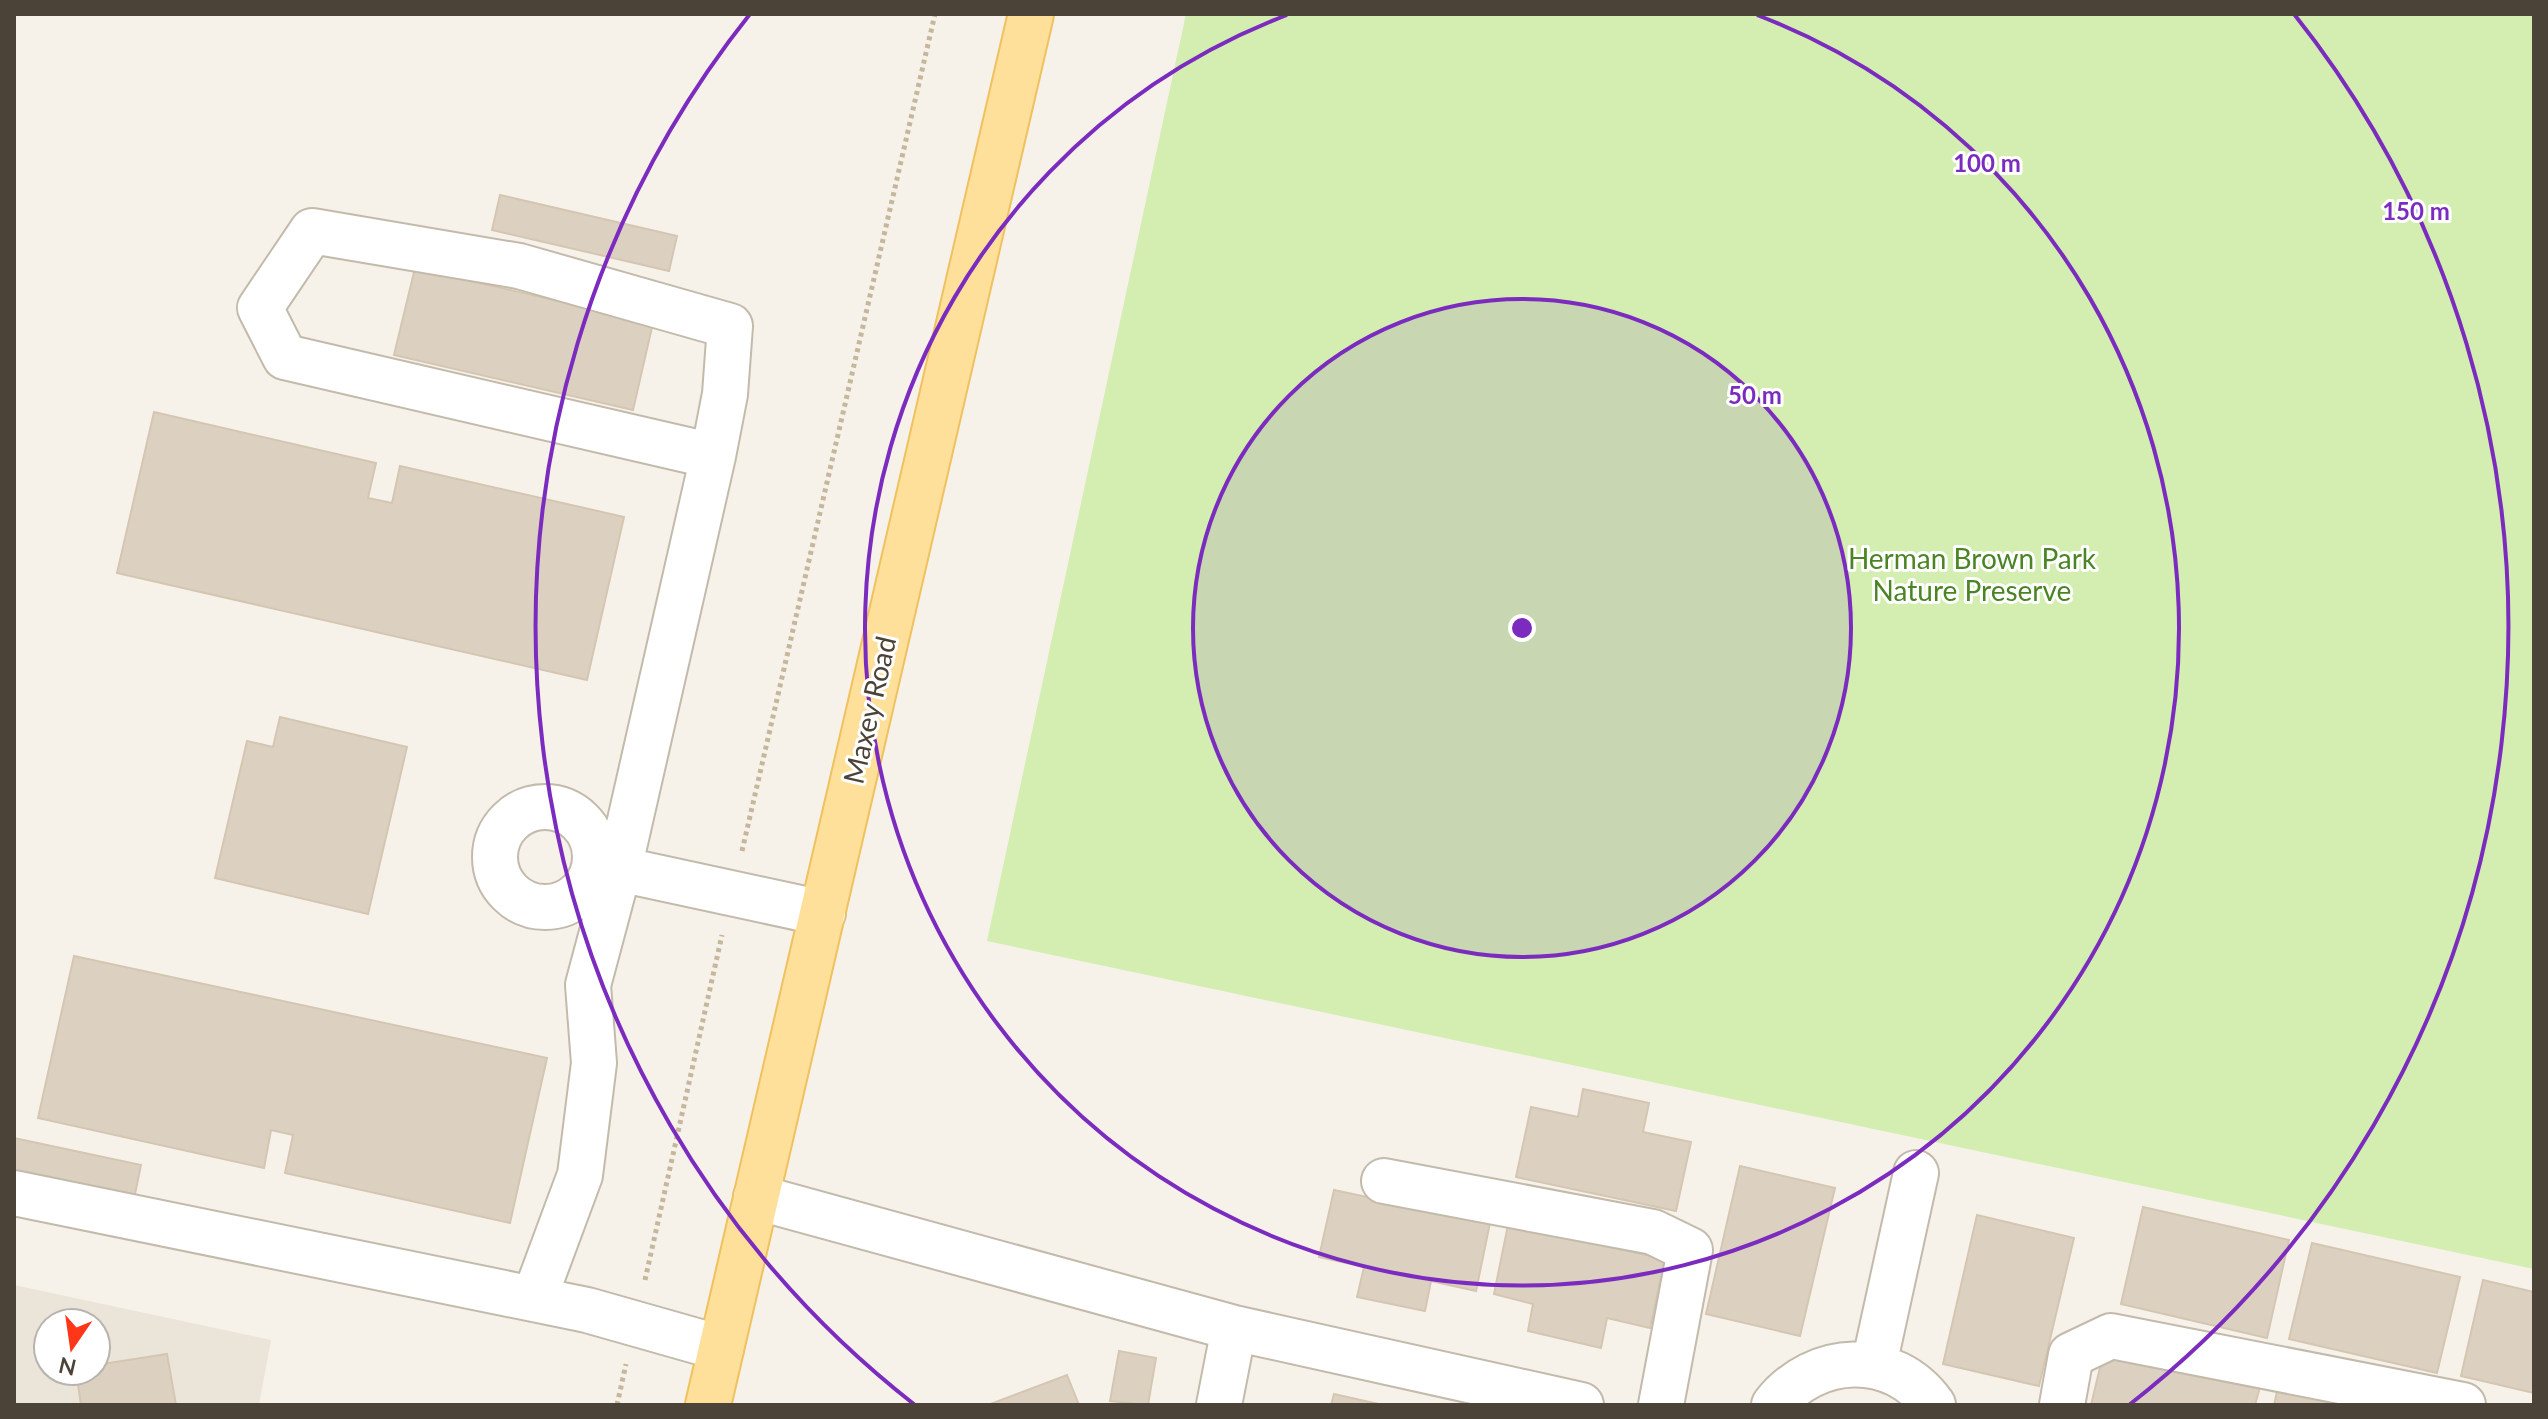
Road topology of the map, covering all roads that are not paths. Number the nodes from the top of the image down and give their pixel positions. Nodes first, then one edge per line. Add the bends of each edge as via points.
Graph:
1 (1031, 14) edge
2 (713, 456) junction
3 (607, 867) junction
4 (823, 913) junction
5 (1916, 1173) dead end
6 (1384, 1181) dead end
7 (14, 1193) edge
8 (756, 1197) junction
9 (534, 1299) junction
10 (1234, 1328) junction
11 (721, 1348) junction
12 (1874, 1365) junction
13 (708, 1405) edge
14 (1219, 1405) edge
15 (1581, 1405) edge
16 (1661, 1405) edge
17 (1774, 1405) edge
18 (1933, 1405) edge
19 (2062, 1405) edge
20 (2463, 1405) edge

1 - 4 main road, Maxey Road
2 - 2 lane via 730,326 519,266 312,231 260,308 285,357
2 - 3 lane
3 - 4 lane
3 - 9 lane via 588,985 594,1063 580,1175
4 - 8 main road, Maxey Road
5 - 12 lane
6 - 16 lane via 1653,1232 1690,1250
7 - 9 lane
8 - 10 lane
8 - 11 main road, Maxey Road
9 - 11 lane
10 - 14 lane
10 - 15 lane
11 - 13 main road, Maxey Road
12 - 17 lane via 1842,1364 1812,1372
12 - 18 lane via 1901,1376
19 - 20 lane via 2071,1355 2111,1336

